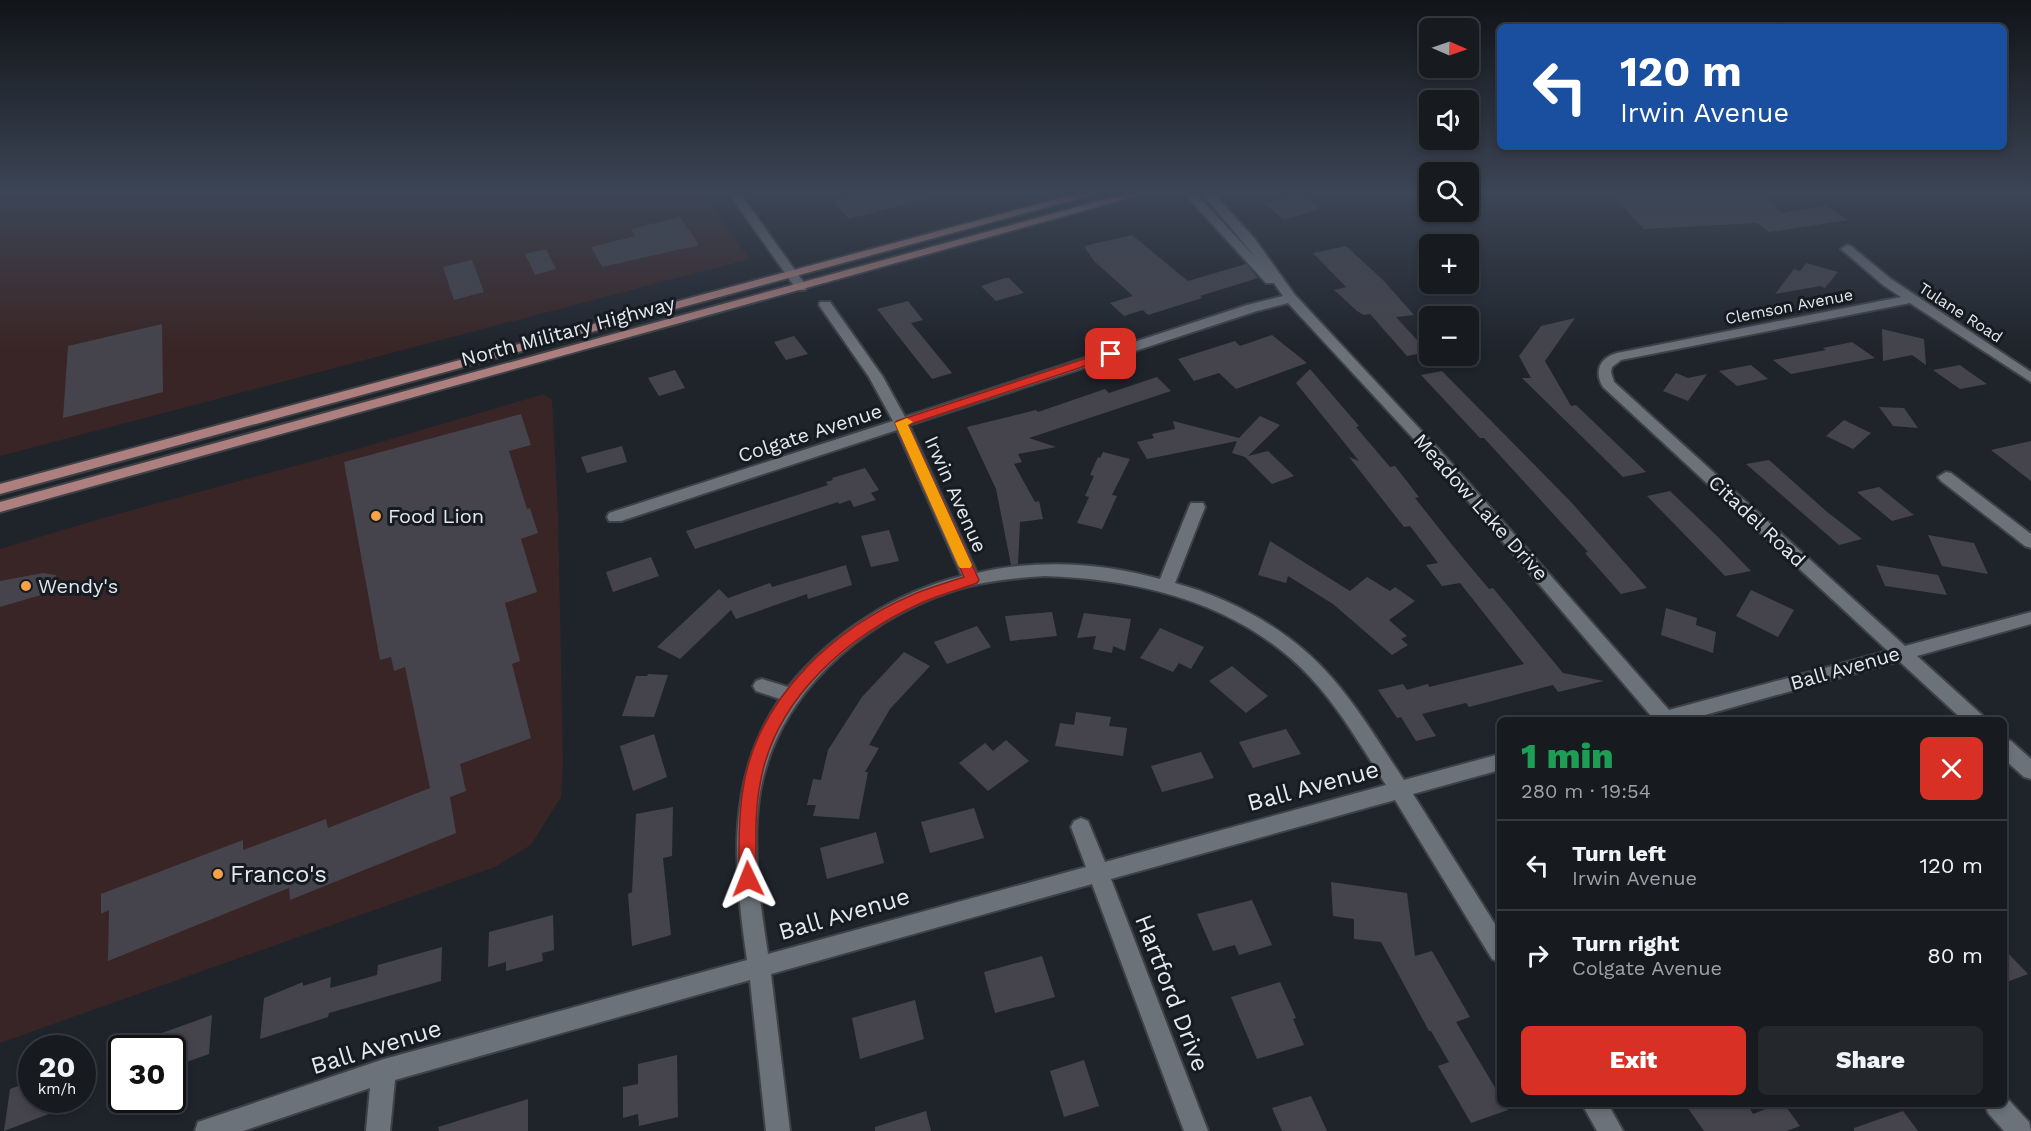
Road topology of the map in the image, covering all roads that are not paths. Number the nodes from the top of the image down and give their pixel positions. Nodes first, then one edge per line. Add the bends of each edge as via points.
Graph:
1 (771, 245) edge
2 (903, 245) edge
3 (954, 245) edge
4 (1236, 245) edge
5 (1253, 245) edge
6 (1847, 249) dead end
7 (792, 275) junction
8 (801, 287) junction
9 (1291, 298) junction
10 (1911, 299) junction
11 (825, 305) dead end
12 (1673, 346) joint
13 (2031, 378) edge
14 (901, 423) junction
15 (1946, 477) dead end
16 (0, 489) edge
17 (0, 507) edge
18 (1197, 507) dead end
19 (615, 516) dead end
20 (2031, 542) edge
21 (972, 580) junction
22 (1166, 585) junction
23 (2031, 618) edge
24 (1901, 653) junction
25 (762, 686) dead end
26 (791, 695) junction
27 (1661, 717) edge
28 (1675, 717) edge
29 (1972, 717) edge
30 (2007, 750) edge
31 (1497, 763) edge
32 (2031, 771) edge
33 (1400, 790) junction
34 (1081, 827) dead end
35 (1099, 874) junction
36 (1497, 947) edge
37 (759, 966) junction
38 (384, 1071) junction
39 (1596, 1107) edge
40 (2000, 1107) edge
41 (207, 1131) edge
42 (378, 1131) edge
43 (778, 1131) edge
44 (1196, 1131) edge
45 (1611, 1131) edge
46 (2020, 1131) edge

1 - 7 street
2 - 7 main road, North Military Highway
3 - 8 main road, North Military Highway
4 - 9 street, Meadow Lake Drive
5 - 9 street, Meadow Lake Drive
6 - 10 street, Tulane Road
7 - 8 street
7 - 16 main road, North Military Highway
8 - 17 main road, North Military Highway
9 - 14 street, Colgate Avenue
9 - 27 street, Meadow Lake Drive via 1440,459
10 - 12 street, Clemson Avenue
10 - 13 street, Tulane Road
11 - 14 street, Irwin Avenue via 876,377
12 - 24 street, Citadel Road via 1617,357 1603,368 1603,376
14 - 19 street, Colgate Avenue
14 - 21 street, Irwin Avenue
15 - 20 street
18 - 22 street
21 - 22 street via 1036,571 1088,571
21 - 26 street via 916,599 879,618 844,642
22 - 33 street via 1240,615 1302,658 1339,697
23 - 24 street, Ball Avenue
24 - 28 street, Ball Avenue
24 - 29 street, Citadel Road
25 - 26 street
26 - 37 street via 762,749 747,814 750,913
30 - 32 street
31 - 33 street, Ball Avenue
33 - 35 street, Ball Avenue
33 - 36 street
34 - 35 street, Hartford Drive
35 - 37 street, Ball Avenue
35 - 44 street, Hartford Drive
37 - 38 street, Ball Avenue
37 - 43 street
38 - 41 street, Ball Avenue
38 - 42 street
39 - 45 street
40 - 46 street

